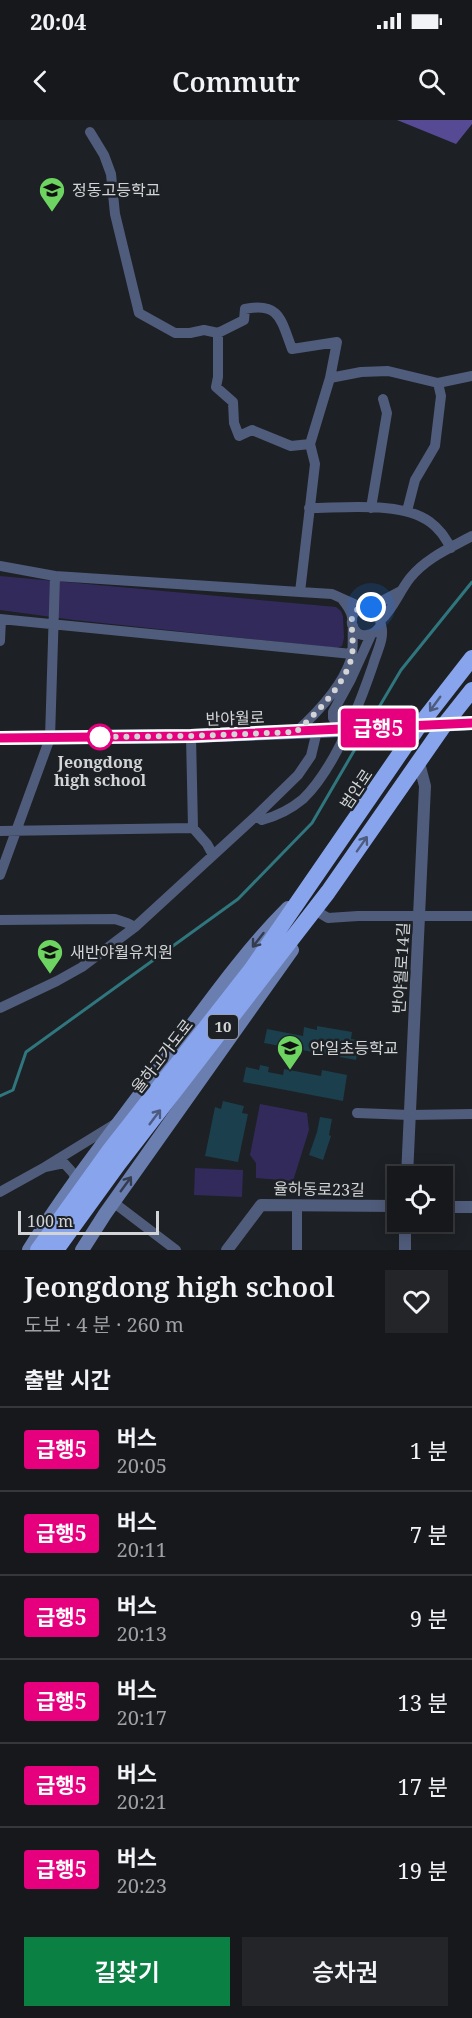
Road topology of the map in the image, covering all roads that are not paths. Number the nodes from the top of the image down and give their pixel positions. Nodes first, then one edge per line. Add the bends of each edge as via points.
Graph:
1 (90, 132) dead end
2 (218, 333) junction
3 (472, 376) edge
4 (330, 378) junction
5 (438, 383) junction
6 (383, 399) dead end
7 (310, 444) junction
8 (309, 508) junction
9 (370, 508) junction
10 (407, 510) junction
11 (472, 536) edge
12 (451, 548) junction
13 (0, 566) edge
14 (55, 576) junction
15 (401, 591) junction
16 (300, 592) junction
17 (340, 596) junction
18 (364, 606) junction
19 (0, 619) edge
20 (352, 621) junction
21 (381, 623) junction
22 (52, 624) junction
23 (371, 635) junction
24 (0, 641) edge
25 (352, 654) junction
26 (472, 658) edge
27 (472, 690) edge
28 (472, 723) edge
29 (445, 724) junction
30 (419, 726) junction
31 (342, 730) junction
32 (317, 731) junction
33 (296, 732) junction
34 (191, 736) junction
35 (0, 738) edge
36 (50, 738) junction
37 (419, 763) junction
38 (256, 816) junction
39 (193, 828) junction
40 (0, 831) edge
41 (17, 831) junction
42 (213, 855) junction
43 (0, 875) edge
44 (313, 883) junction
45 (328, 892) junction
46 (318, 912) junction
47 (420, 916) junction
48 (472, 916) edge
49 (0, 920) edge
50 (135, 927) junction
51 (0, 1008) edge
52 (357, 1113) dead end
53 (472, 1114) edge
54 (410, 1115) junction
55 (120, 1121) junction
56 (115, 1157) junction
57 (407, 1166) edge
58 (45, 1167) junction
59 (76, 1179) junction
60 (0, 1192) edge
61 (113, 1202) junction
62 (297, 1205) junction
63 (387, 1206) edge
64 (453, 1207) edge
65 (472, 1207) edge
66 (405, 1232) edge
67 (29, 1250) edge
68 (38, 1250) edge
69 (56, 1250) edge
70 (82, 1250) edge
71 (176, 1250) edge
72 (227, 1250) edge
73 (297, 1250) edge
74 (405, 1250) edge

1 - 2 street via 111,174 115,214 139,313 175,333
2 - 4 street via 244,320 245,309 268,308 283,324 292,349 337,342
2 - 7 street via 216,387 233,402 238,436 252,430 291,446
3 - 5 street
4 - 5 street via 388,371
4 - 7 street
5 - 10 street via 441,396 435,446 415,480
6 - 9 street via 387,413
7 - 8 street via 315,464
8 - 9 street
8 - 16 street
9 - 10 street
10 - 12 street via 437,527
11 - 12 street
12 - 15 street via 422,566
13 - 14 street
14 - 16 street
14 - 22 street
15 - 18 street
15 - 21 street
16 - 17 street
17 - 18 street
17 - 20 street
18 - 20 street via 354,613
18 - 21 street via 378,612
19 - 22 street
19 - 24 street
20 - 23 street via 358,633
20 - 25 street
21 - 23 street
21 - 38 street via 383,636 356,712 319,779 287,810 262,820
22 - 25 street
22 - 36 street
23 - 31 street via 333,712
25 - 33 street via 337,685
26 -> 30 highway, 범안로 / 10
27 - 29 highway, 10
28 - 29 main road, 반야월로
29 - 30 main road, 반야월로
29 - 37 highway, 10
30 - 31 main road, 반야월로, bridge
30 - 44 highway, 범안로 / 10
31 - 32 main road, 반야월로, bridge
32 - 33 main road, 반야월로
32 - 38 street via 306,765
33 - 34 main road, 반야월로
34 - 36 main road, 반야월로
34 - 39 street
35 - 36 main road, 반야월로
36 - 41 street
45 -> 37 highway, 10
37 - 47 street, 반야월로14길 via 425,786
38 - 42 street
39 - 41 street
39 - 42 street
40 - 41 street
41 - 43 street
42 - 50 street
44 -> 55 main road via 262,933
44 - 56 highway, 율하고가도로 / 10
45 - 46 main road
56 -> 45 highway, 율하고가도로 / 10
46 - 47 street via 328,918
61 -> 46 main road
47 - 48 street
47 - 54 street, 반야월로14길
49 - 50 street via 115,919
50 - 51 street via 82,967
52 - 54 street
53 - 54 street
54 - 57 street, 반야월로14길
55 - 58 street
55 - 59 main road
56 - 68 highway, 율하고가도로 / 10
56 - 69 highway, 율하고가도로 / 10
58 - 59 street via 64,1163
58 - 60 street
59 - 67 main road
61 - 70 main road
61 - 71 street
62 - 63 street, 율하동로23길
62 - 72 street, 율하동로23길 via 261,1205
62 - 73 street
64 - 65 street
66 - 74 street

